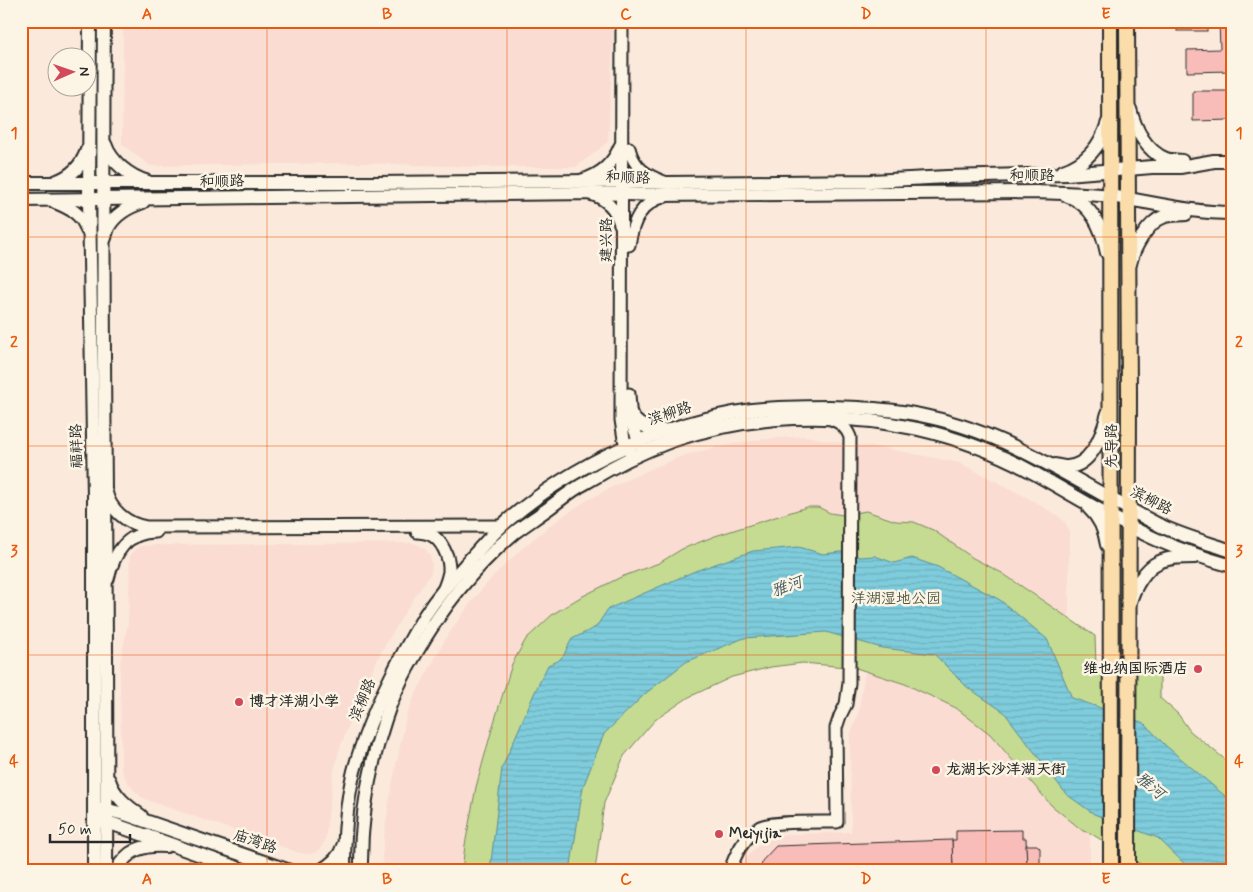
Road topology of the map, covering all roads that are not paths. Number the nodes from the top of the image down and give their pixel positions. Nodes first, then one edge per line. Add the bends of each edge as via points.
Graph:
1 (90, 21) edge
2 (104, 21) edge
3 (622, 21) edge
4 (629, 21) edge
5 (1110, 21) edge
6 (1127, 21) edge
7 (1128, 95) junction
8 (1110, 117) junction
9 (622, 132) junction
10 (90, 135) junction
11 (103, 136) junction
12 (629, 148) junction
13 (1214, 161) junction
14 (1232, 161) edge
15 (1128, 169) junction
16 (1110, 170) junction
17 (1053, 174) junction
18 (574, 181) junction
19 (21, 183) edge
20 (48, 183) junction
21 (96, 184) junction
22 (155, 184) junction
23 (625, 188) junction
24 (669, 189) junction
25 (1054, 192) junction
26 (581, 193) junction
27 (1110, 196) junction
28 (89, 199) junction
29 (103, 199) junction
30 (155, 199) junction
31 (21, 200) edge
32 (40, 200) junction
33 (1128, 200) junction
34 (1215, 213) junction
35 (1232, 213) edge
36 (625, 240) junction
37 (90, 246) junction
38 (104, 250) junction
39 (1110, 270) junction
40 (1128, 271) junction
41 (1110, 400) junction
42 (629, 409) junction
43 (829, 418) junction
44 (621, 420) junction
45 (866, 420) junction
46 (674, 428) junction
47 (853, 437) junction
48 (636, 449) junction
49 (605, 456) junction
50 (1046, 463) junction
51 (1128, 466) junction
52 (105, 484) junction
53 (1078, 498) junction
54 (1110, 498) junction
55 (1128, 508) junction
56 (1110, 516) junction
57 (1128, 525) junction
58 (502, 526) junction
59 (1162, 526) junction
60 (1232, 551) edge
61 (1206, 558) junction
62 (1110, 566) junction
63 (1232, 566) edge
64 (106, 585) junction
65 (443, 591) junction
66 (1128, 610) junction
67 (846, 710) junction
68 (107, 769) junction
69 (101, 815) junction
70 (154, 824) junction
71 (344, 838) junction
72 (361, 841) junction
73 (182, 848) junction
74 (1128, 868) edge
75 (1111, 869) edge
76 (94, 871) edge
77 (106, 871) edge
78 (116, 871) edge
79 (246, 871) edge
80 (290, 871) edge
81 (320, 871) edge
82 (344, 871) edge
83 (361, 871) edge
84 (369, 871) edge
85 (730, 871) edge
86 (734, 871) edge

1 - 10 main road, 福祥路
2 - 11 main road, 福祥路
3 - 9 street, 建兴路
4 - 12 street
5 - 8 main road, 先导路
6 - 7 main road, 先导路
7 - 13 main road via 1136,130 1155,153 1168,160
7 - 15 main road, 先导路
8 - 16 main road, 先导路
8 - 17 main road via 1104,135 1088,157 1078,165
9 - 18 street via 617,154 607,167 592,177
9 - 23 street, 建兴路
10 - 20 main road via 84,160 78,168 64,178
10 - 21 main road, 福祥路
11 - 21 main road, 福祥路
11 - 22 main road via 108,153 120,167
12 - 23 street
12 - 24 street via 640,169
13 - 14 main road, 和顺路
13 - 15 main road, 和顺路 via 1180,167
15 - 16 main road, 和顺路
15 - 33 main road, 先导路
16 - 17 main road, 和顺路
16 - 27 main road, 先导路
17 - 24 main road, 和顺路
18 - 22 main road, 和顺路
18 - 23 main road, 和顺路
19 - 20 main road, 和顺路
20 - 21 main road, 和顺路
21 - 22 main road, 和顺路
21 - 28 main road, 福祥路
21 - 29 main road, 福祥路
23 - 24 main road, 和顺路
23 - 26 main road, 和顺路
23 - 36 street, 建兴路
24 - 25 main road, 和顺路
24 - 36 street via 640,212
25 - 27 main road, 和顺路
25 - 39 main road via 1081,202 1091,212 1104,237
26 - 30 main road, 和顺路
26 - 36 street via 601,198 614,210
27 - 33 main road, 和顺路
27 - 39 main road, 先导路
28 - 29 main road, 和顺路
28 - 32 main road, 和顺路
28 - 37 main road, 福祥路
29 - 30 main road, 和顺路
29 - 38 main road, 福祥路
30 - 38 main road via 141,202 117,217 109,226
31 - 32 main road, 和顺路
32 - 37 main road via 64,206 81,217
33 - 34 main road, 和顺路
33 - 40 main road, 先导路
34 - 35 main road, 和顺路
34 - 40 main road via 1162,217 1142,235
36 - 42 street
36 - 44 street, 建兴路
37 - 69 main road, 福祥路
38 - 52 main road, 福祥路
39 - 41 main road, 先导路
40 - 51 main road, 先导路
41 - 50 main road via 1106,422 1095,448 1086,458 1068,467
41 - 54 main road, 先导路
42 - 46 street via 637,422 649,429
42 - 48 street
43 - 45 main road, 滨柳路
43 - 47 street via 840,423
43 - 48 main road, 滨柳路 via 782,418 730,425
44 - 48 street, 建兴路 via 624,439
44 - 49 street via 616,444
45 - 47 street via 858,426
45 - 53 main road, 滨柳路 via 960,440 1031,471
46 - 48 main road, 滨柳路
46 - 50 main road, 滨柳路 via 754,410 797,407 878,409 956,424
47 - 67 street
48 - 49 main road, 滨柳路
48 - 72 main road, 滨柳路 via 516,532 462,584 441,612 406,670 391,703 367,792
49 - 58 main road, 滨柳路 via 570,476
50 - 54 main road, 滨柳路
51 - 55 main road, 先导路
51 - 59 main road via 1138,503 1144,513
52 - 58 street via 107,496 117,512 134,524 146,527
52 - 64 main road, 福祥路
53 - 56 main road, 滨柳路
53 - 62 main road via 1102,523
54 - 55 main road, 滨柳路
54 - 56 main road, 先导路
55 - 57 main road, 先导路
55 - 59 main road, 滨柳路
56 - 57 main road, 滨柳路
56 - 62 main road, 先导路
57 - 61 main road, 滨柳路
57 - 66 main road, 先导路
58 - 65 main road, 滨柳路
59 - 60 main road, 滨柳路
61 - 63 main road, 滨柳路
61 - 66 main road via 1174,558 1158,562 1139,581
62 - 75 main road, 先导路
64 - 65 street via 118,552 142,533 419,532 428,533 441,543 448,563
64 - 68 main road, 福祥路
65 - 71 main road, 滨柳路 via 402,655 366,733 354,772
66 - 74 main road, 先导路
67 - 85 street via 837,723 836,734 836,822 762,826 742,845
67 - 86 street via 840,735 841,825 763,830 744,848
68 - 69 main road, 福祥路
68 - 70 main road via 112,790
69 - 70 main road, 庙湾路
69 - 73 main road, 庙湾路
69 - 76 main road, 福祥路
69 - 77 main road, 福祥路
70 - 80 main road, 庙湾路
71 - 81 main road via 338,858
71 - 82 main road, 滨柳路
72 - 83 main road, 滨柳路
72 - 84 main road
73 - 78 main road via 143,847 131,852
73 - 79 main road, 庙湾路

